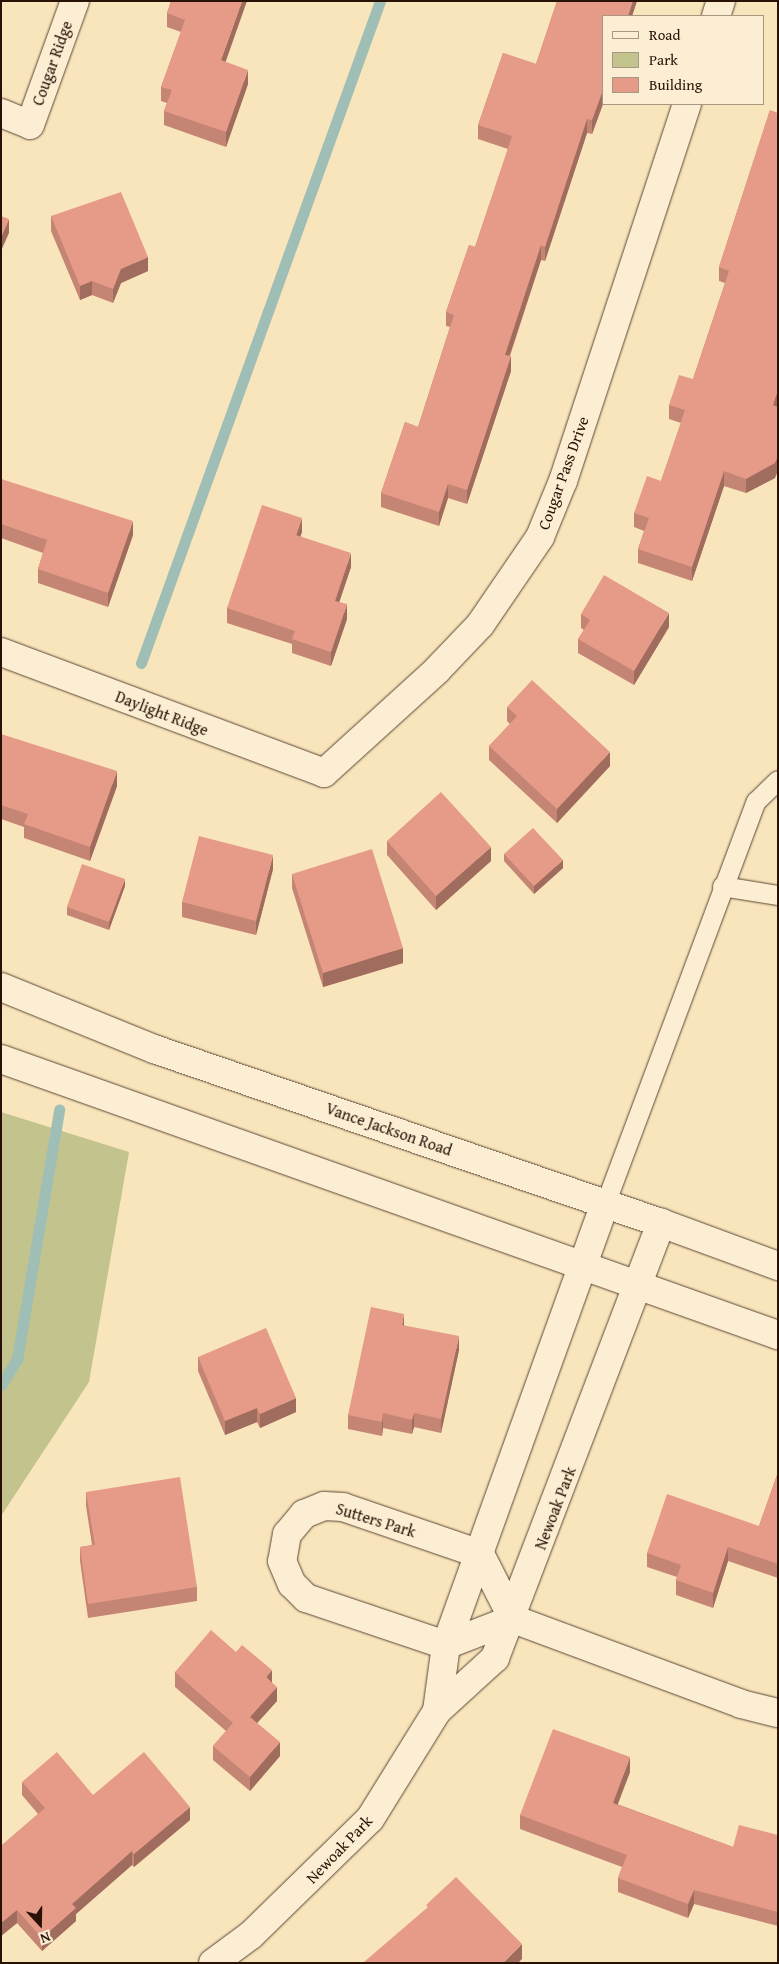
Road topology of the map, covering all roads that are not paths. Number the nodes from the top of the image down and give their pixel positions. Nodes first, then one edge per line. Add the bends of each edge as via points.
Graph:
1 (75, 1) edge
2 (721, 1) edge
3 (716, 15) edge
4 (687, 105) edge
5 (1, 113) edge
6 (1, 652) edge
7 (324, 773) joint
8 (778, 780) edge
9 (722, 886) junction
10 (778, 895) edge
11 (1, 987) edge
12 (1, 1059) edge
13 (605, 1204) junction
14 (661, 1223) junction
15 (583, 1263) junction
16 (778, 1266) edge
17 (640, 1284) junction
18 (778, 1335) edge
19 (480, 1554) junction
20 (513, 1619) junction
21 (446, 1645) junction
22 (437, 1711) junction
23 (778, 1713) edge
24 (213, 1963) edge

1 - 5 street, Cougar Ridge via 30,125
2 - 3 street
4 - 7 street, Cougar Pass Drive via 563,481 540,537 480,624 437,670
6 - 7 street, Daylight Ridge
8 - 9 lane via 756,800
9 - 10 lane
9 - 13 lane
11 - 13 street, Vance Jackson Road via 154,1049
12 - 15 street
13 - 14 street, Vance Jackson Road
13 - 15 street, Newoak Park
14 - 16 street, Vance Jackson Road
14 - 17 street, Newoak Park
15 - 17 street
15 - 19 street, Newoak Park
17 - 18 street
17 - 20 street, Newoak Park
19 - 20 street
19 - 21 street, Newoak Park
19 - 21 street, Sutters Park via 343,1507 324,1506 304,1514 287,1534 282,1561 292,1584 306,1598
20 - 21 street
20 - 22 street, Newoak Park via 495,1658
20 - 23 street via 741,1704
21 - 22 street, Newoak Park
22 - 24 street, Newoak Park via 370,1819 251,1935

